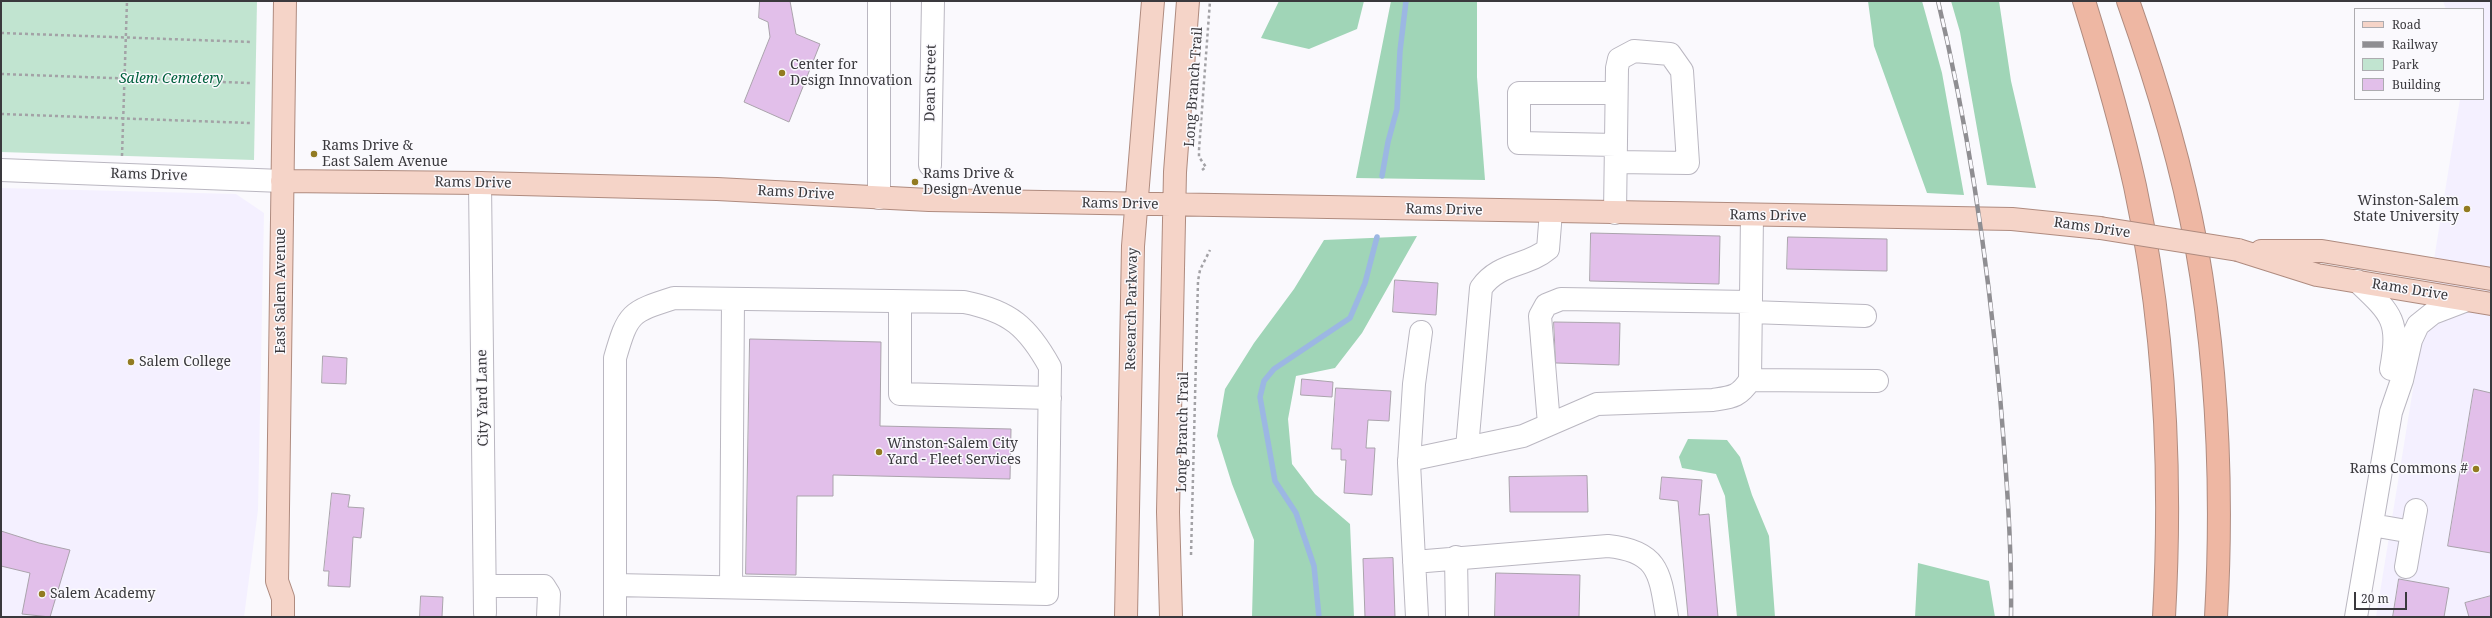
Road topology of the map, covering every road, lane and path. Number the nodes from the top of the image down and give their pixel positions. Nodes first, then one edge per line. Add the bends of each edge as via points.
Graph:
1 (127, 1) edge
2 (285, 1) edge
3 (879, 1) edge
4 (933, 1) edge
5 (1153, 1) edge
6 (1188, 1) edge
7 (1210, 1) edge
8 (2084, 1) edge
9 (2128, 1) edge
10 (1, 33) edge
11 (126, 38) junction
12 (252, 42) dead end
13 (1, 74) edge
14 (125, 78) junction
15 (250, 83) dead end
16 (1616, 93) junction
17 (1, 114) edge
18 (124, 119) junction
19 (250, 123) dead end
20 (1616, 153) junction
21 (930, 165) dead end
22 (1, 170) edge
23 (1202, 170) dead end
24 (122, 174) junction
25 (282, 181) junction
26 (480, 183) junction
27 (879, 198) junction
28 (1137, 204) junction
29 (1174, 205) junction
30 (1551, 212) junction
31 (1615, 213) junction
32 (1752, 215) junction
33 (1210, 250) dead end
34 (2238, 250) junction
35 (2491, 279) edge
36 (2357, 281) junction
37 (733, 299) junction
38 (2467, 300) junction
39 (900, 302) junction
40 (2491, 304) edge
41 (1751, 307) junction
42 (1865, 316) dead end
43 (1421, 332) dead end
44 (1750, 380) junction
45 (1877, 382) dead end
46 (1050, 398) junction
47 (2391, 412) junction
48 (1549, 424) junction
49 (1467, 448) junction
50 (1410, 460) junction
51 (2416, 510) dead end
52 (2372, 525) junction
53 (2412, 532) junction
54 (1456, 557) junction
55 (1414, 562) junction
56 (1190, 563) dead end
57 (2406, 567) dead end
58 (277, 581) junction
59 (615, 585) junction
60 (485, 586) junction
61 (731, 588) junction
62 (486, 613) dead end
63 (268, 617) edge
64 (283, 617) edge
65 (548, 617) edge
66 (615, 617) edge
67 (1126, 617) edge
68 (1171, 617) edge
69 (1417, 617) edge
70 (1457, 617) edge
71 (1667, 617) edge
72 (2164, 617) edge
73 (2216, 617) edge
74 (2356, 617) edge

1 - 11 path
2 - 25 main road, East Salem Avenue
3 - 27 street
4 - 21 street, Dean Street
5 - 28 main road, Research Parkway
6 - 29 main road
7 - 23 path, Long Branch Trail via 1199,150 1206,167
8 - 72 highway via 2102,58 2135,187 2155,315 2166,437 2168,502
9 - 73 highway via 2165,114 2182,178 2206,308 2218,434
10 - 11 path
11 - 12 path
11 - 14 path
13 - 14 path
14 - 15 path
14 - 18 path
16 - 20 street
16 - 20 street via 1519,93 1519,143
16 - 20 street via 1619,59 1634,51 1670,54 1682,71 1688,163
17 - 18 path
18 - 19 path
18 - 24 path
20 - 31 street
22 - 24 street, Rams Drive
24 - 25 street, Rams Drive
25 - 26 main road, Rams Drive
25 - 58 main road, East Salem Avenue
26 - 27 main road, Rams Drive via 709,189
26 - 60 street, City Yard Lane
27 - 28 main road, Rams Drive
28 - 29 main road, Rams Drive
28 - 67 main road, Research Parkway via 1133,246
29 - 30 main road, Rams Drive
29 - 68 main road via 1168,512
30 - 31 main road, Rams Drive
30 - 49 street via 1548,249 1488,278 1481,288
31 - 32 main road, Rams Drive
32 - 34 main road, Rams Drive, bridge via 2012,219 2100,228
32 - 41 street
33 - 56 path, Long Branch Trail via 1202,265 1198,281
34 - 35 main road, Rams Drive via 2322,251
34 - 36 main road, Rams Drive via 2317,275
36 - 38 main road, Rams Drive
36 - 47 street via 2384,306 2395,329 2395,349 2389,386
37 - 39 street
37 - 59 street via 674,298 635,312 623,330 615,358
37 - 61 street
38 - 40 main road, Rams Drive
38 - 47 street via 2429,316 2418,325 2411,340 2402,380
39 - 46 street via 964,302 989,307 1017,322 1035,341 1050,367
39 - 46 street via 900,394
41 - 42 street
41 - 44 street
41 - 48 street via 1561,299 1546,305 1540,316
43 - 50 street via 1414,384
44 - 45 street
44 - 48 street via 1743,392 1731,397 1713,400 1597,404
46 - 61 street via 1047,594
47 - 52 street
48 - 49 street via 1523,436
49 - 50 street
50 - 55 street
51 - 53 street
52 - 53 street
52 - 74 street
53 - 57 street
54 - 55 street
54 - 70 street
54 - 71 street via 1608,546 1628,548 1644,556 1660,576
55 - 69 street
58 - 63 main road, East Salem Avenue
58 - 64 main road, East Salem Avenue via 283,598
59 - 61 street
59 - 66 street
60 - 62 street, City Yard Lane
60 - 65 street via 544,586 549,594

